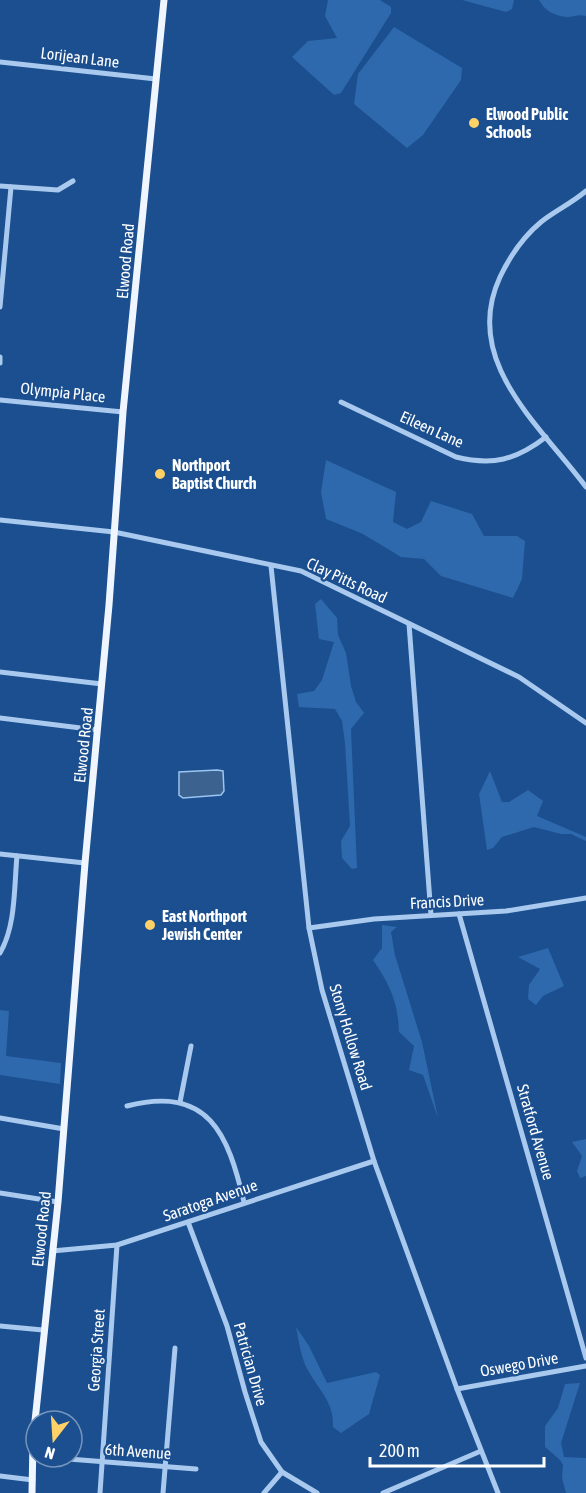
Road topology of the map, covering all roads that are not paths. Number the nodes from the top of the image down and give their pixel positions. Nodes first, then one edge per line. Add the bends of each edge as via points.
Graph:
1 (164, 0) edge
2 (0, 62) edge
3 (156, 79) junction
4 (73, 181) dead end
5 (0, 186) edge
6 (11, 187) junction
7 (586, 191) edge
8 (0, 307) edge
9 (0, 357) edge
10 (0, 363) edge
11 (0, 400) edge
12 (341, 402) dead end
13 (123, 411) junction
14 (546, 437) junction
15 (586, 487) edge
16 (0, 520) edge
17 (114, 532) junction
18 (271, 566) junction
19 (409, 624) junction
20 (0, 672) edge
21 (102, 684) junction
22 (0, 718) edge
23 (586, 723) edge
24 (98, 730) junction
25 (0, 854) edge
26 (17, 856) junction
27 (84, 863) junction
28 (586, 898) edge
29 (459, 914) junction
30 (431, 915) junction
31 (309, 928) junction
32 (0, 953) edge
33 (191, 1046) dead end
34 (180, 1102) junction
35 (127, 1106) dead end
36 (0, 1118) edge
37 (64, 1129) junction
38 (374, 1161) junction
39 (0, 1193) edge
40 (58, 1202) junction
41 (244, 1202) junction
42 (188, 1222) junction
43 (117, 1245) junction
44 (52, 1251) junction
45 (0, 1326) edge
46 (43, 1330) junction
47 (175, 1348) dead end
48 (586, 1358) edge
49 (586, 1366) edge
50 (457, 1389) junction
51 (36, 1409) edge
52 (481, 1451) junction
53 (84, 1460) edge
54 (102, 1462) junction
55 (165, 1467) junction
56 (34, 1469) edge
57 (196, 1469) dead end
58 (282, 1472) junction
59 (0, 1476) edge
60 (33, 1480) junction
61 (32, 1493) edge
62 (100, 1493) edge
63 (164, 1493) edge
64 (264, 1493) edge
65 (317, 1493) edge
66 (383, 1493) edge
67 (498, 1493) edge

1 - 3 main road, Elwood Road
2 - 3 street, Lorijean Lane
3 - 13 main road, Elwood Road
4 - 6 street via 58,190
5 - 6 street
6 - 8 street
7 - 14 street via 542,221 518,247 490,305 489,332 496,360 511,389
9 - 10 street
11 - 13 street, Olympia Place
12 - 14 street, Eileen Lane via 456,457 471,460 503,460 532,448
13 - 17 main road, Elwood Road
14 - 15 street
16 - 17 street, Clay Pitts Road
17 - 18 street, Clay Pitts Road
17 - 21 main road, Elwood Road
18 - 19 street, Clay Pitts Road via 301,572
18 - 31 street, Stony Hollow Road
19 - 23 street, Clay Pitts Road via 519,677
19 - 30 street
20 - 21 street
21 - 24 main road, Elwood Road
22 - 24 street
24 - 27 main road, Elwood Road
25 - 26 street
26 - 27 street
26 - 32 street via 10,927
27 - 37 main road, Elwood Road
28 - 29 street, Francis Drive
29 - 30 street, Francis Drive
29 - 48 street, Stratford Avenue
30 - 31 street, Francis Drive via 374,918
31 - 38 street, Stony Hollow Road via 322,990
33 - 34 street
34 - 35 street
34 - 41 street via 207,1117 224,1138
36 - 37 street
37 - 40 main road, Elwood Road
38 - 41 street, Saratoga Avenue
38 - 50 street, Stony Hollow Road
39 - 40 street
40 - 44 main road, Elwood Road
41 - 42 street, Saratoga Avenue
42 - 43 street, Saratoga Avenue
42 - 58 street, Patrician Drive via 227,1326 261,1442
43 - 44 street, Saratoga Avenue
43 - 54 street, Georgia Street
44 - 46 main road, Elwood Road
45 - 46 street
46 - 51 main road, Elwood Road
47 - 55 street
49 - 50 street, Oswego Drive
50 - 52 street, Stony Hollow Road
52 - 66 street
52 - 67 street, Stony Hollow Road
53 - 54 street, 6th Avenue
54 - 55 street, 6th Avenue
54 - 62 street, Georgia Street
55 - 57 street, 6th Avenue
55 - 63 street
56 - 60 main road, Elwood Road
58 - 64 street
58 - 65 street, Patrician Drive
59 - 60 street
60 - 61 main road, Elwood Road

